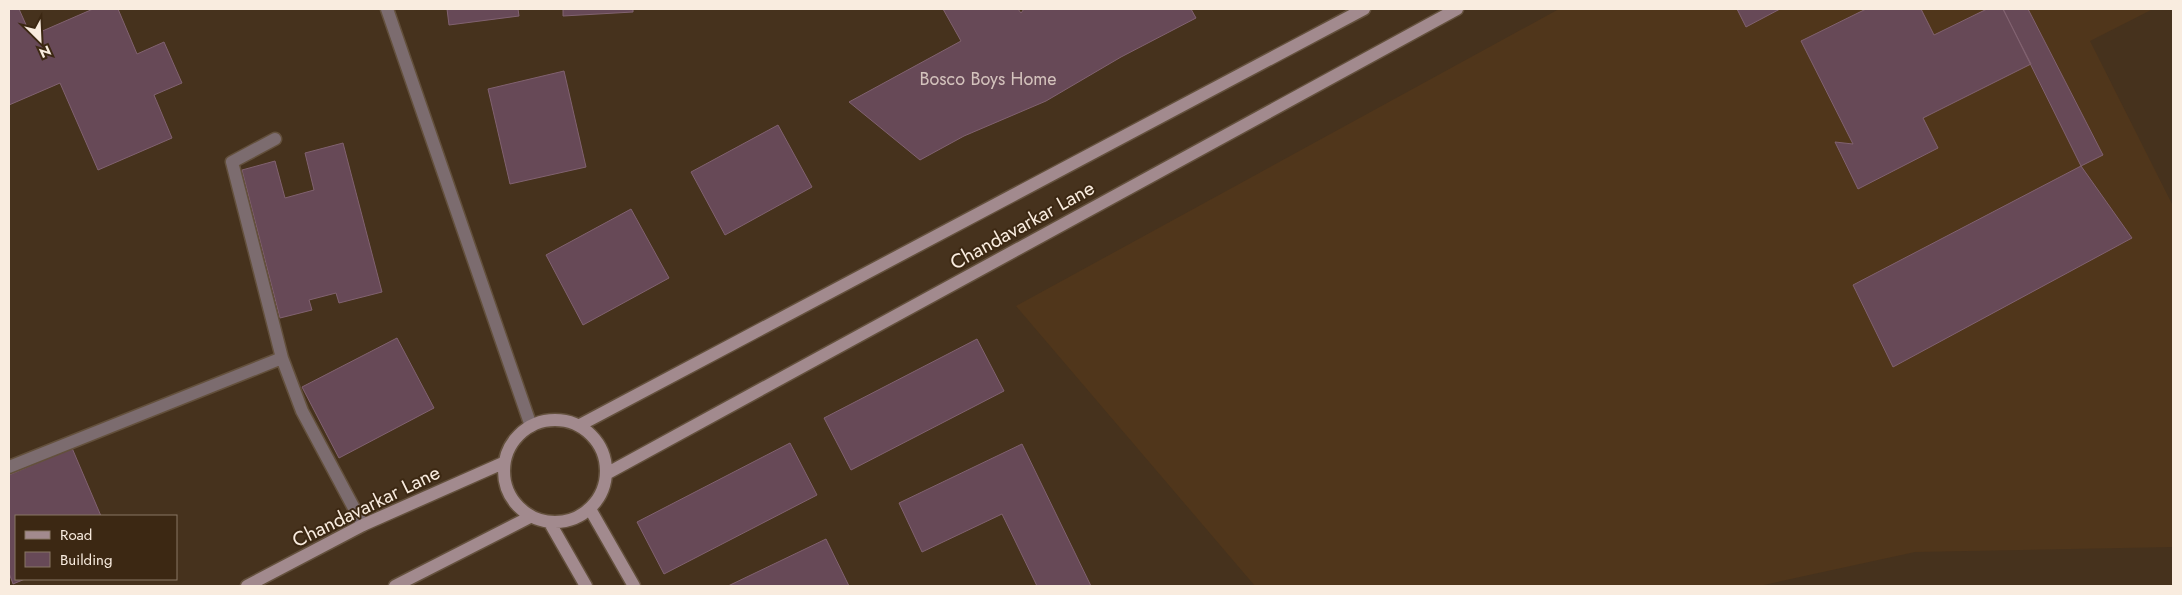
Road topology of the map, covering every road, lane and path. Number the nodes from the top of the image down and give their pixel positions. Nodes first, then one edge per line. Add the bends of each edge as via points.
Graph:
1 (388, 9) edge
2 (1364, 9) edge
3 (1457, 9) edge
4 (275, 139) dead end
5 (282, 358) junction
6 (580, 425) junction
7 (531, 426) junction
8 (503, 463) junction
9 (9, 467) edge
10 (606, 474) junction
11 (590, 509) junction
12 (530, 517) junction
13 (550, 523) junction
14 (363, 525) junction
15 (248, 586) edge
16 (395, 586) edge
17 (586, 586) edge
18 (634, 586) edge

1 - 7 street
2 - 6 street, Chandavarkar Lane
3 - 10 street, Chandavarkar Lane
4 - 5 street via 232,162
5 - 9 street
5 - 14 street via 302,411
6 - 7 street via 561,420 542,421
6 - 10 street via 595,438 604,455
7 - 8 street via 510,444
8 - 12 street via 504,485 514,503
8 - 14 street, Chandavarkar Lane
10 - 11 street via 602,494
11 - 13 street via 571,520
11 - 18 street
12 - 13 street
12 - 16 street
13 - 17 street
14 - 15 street, Chandavarkar Lane

